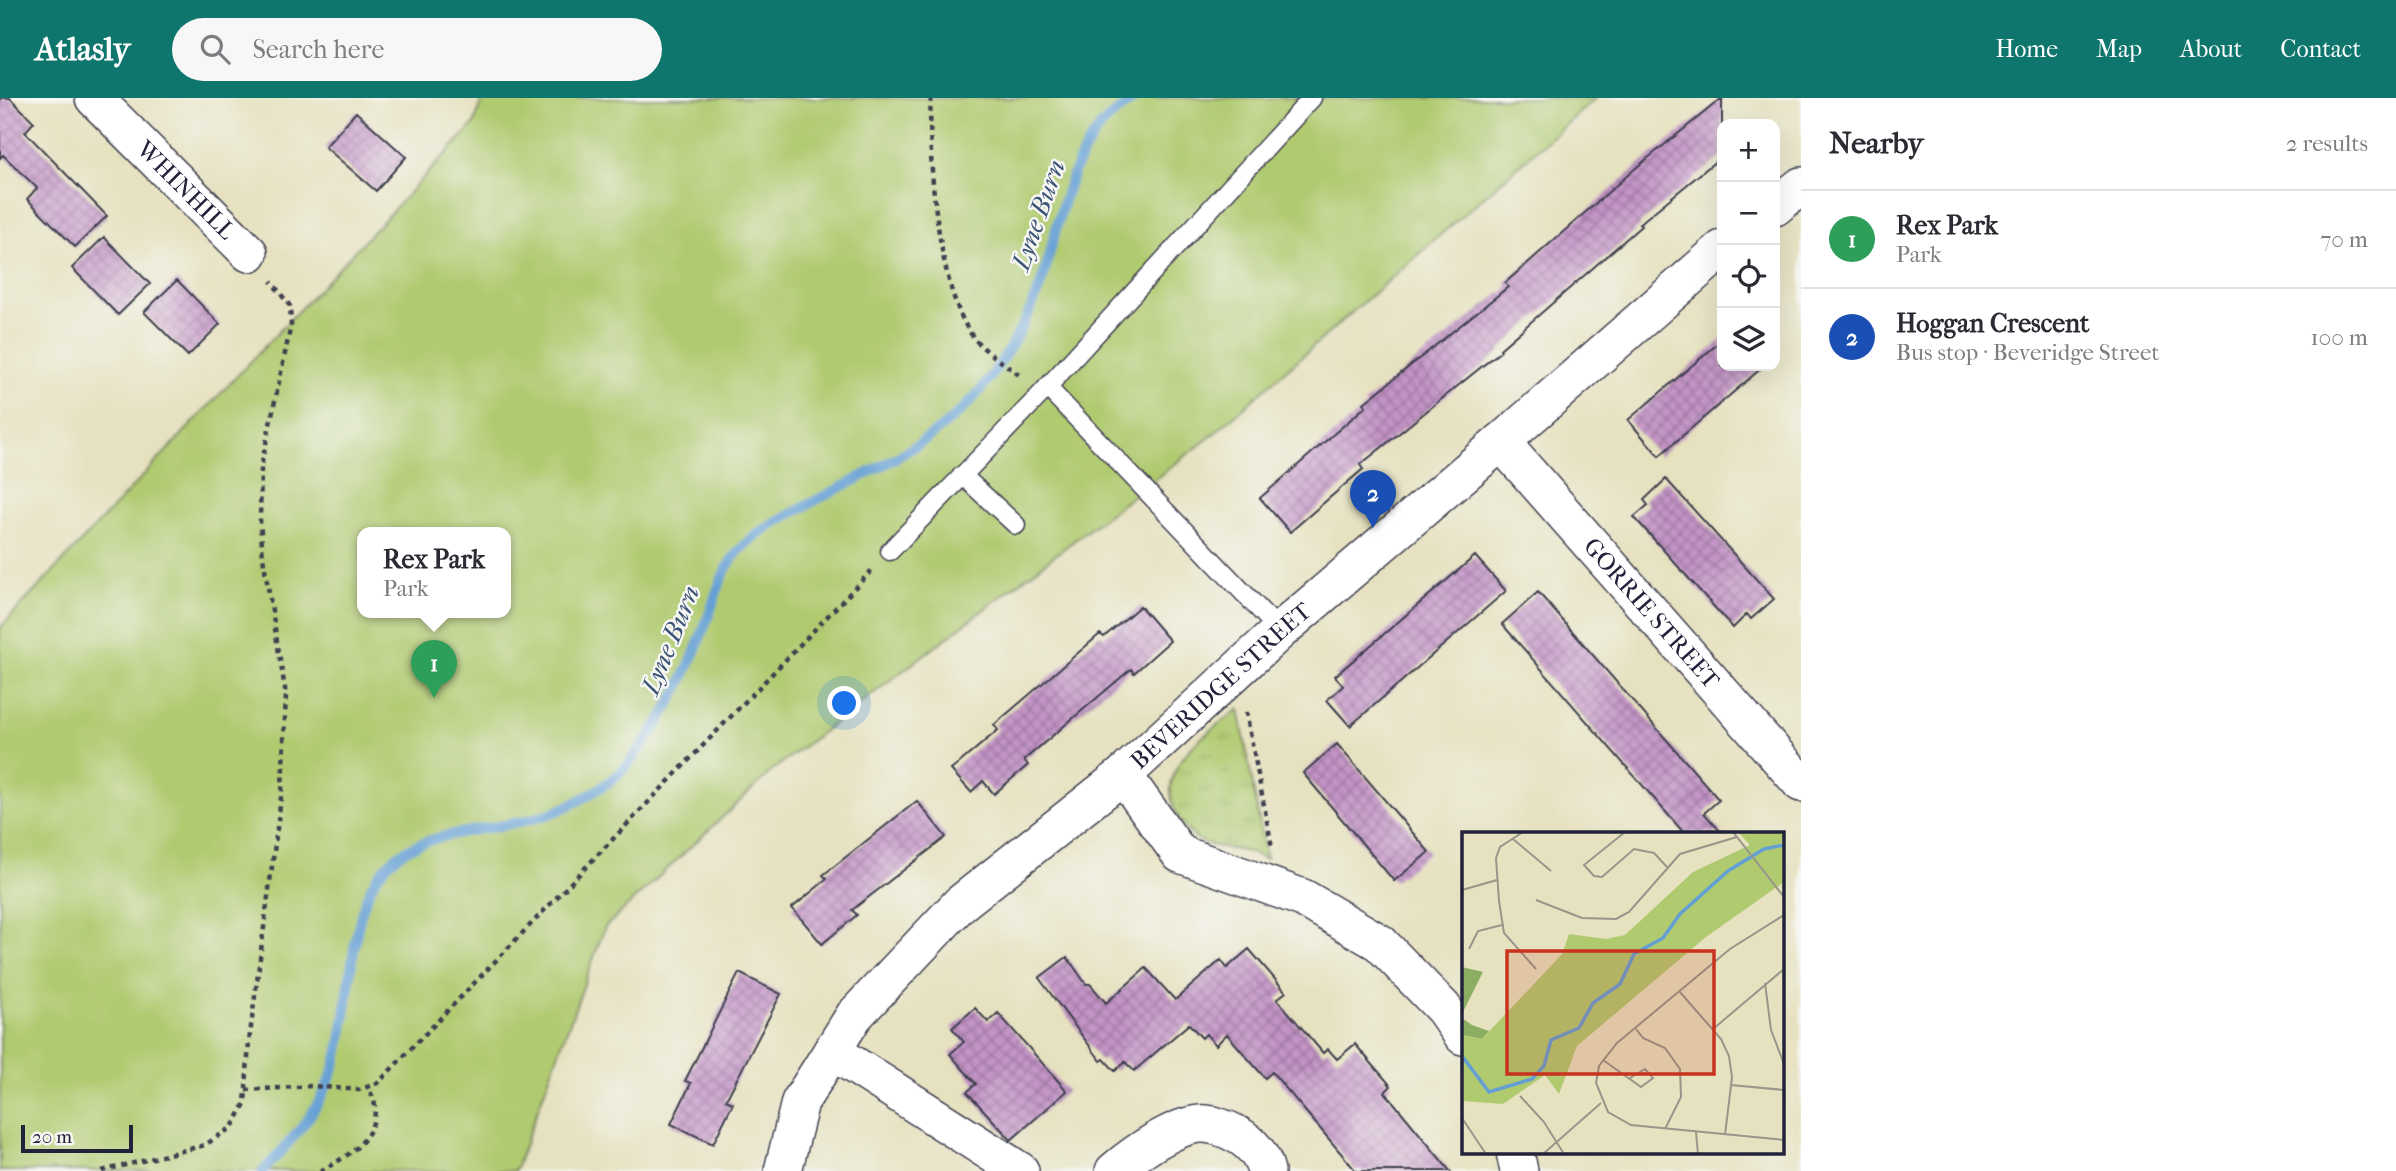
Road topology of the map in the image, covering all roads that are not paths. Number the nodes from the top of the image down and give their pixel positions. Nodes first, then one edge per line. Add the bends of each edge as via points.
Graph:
1 (94, 98) edge
2 (1312, 98) edge
3 (1801, 186) edge
4 (1780, 203) edge
5 (1717, 252) edge
6 (249, 253) road end
7 (1047, 387) junction
8 (1502, 442) junction
9 (962, 475) junction
10 (1016, 525) dead end
11 (890, 551) road end
12 (1280, 631) junction
13 (1123, 775) junction
14 (1798, 775) edge
15 (1462, 1035) edge
16 (832, 1051) junction
17 (783, 1171) edge
18 (1020, 1171) edge
19 (1114, 1171) edge
20 (1266, 1171) edge

1 - 6 street, WHINHILL
2 - 7 lane
3 - 4 street
5 - 8 street, BEVERIDGE STREET
7 - 9 lane
7 - 12 lane
8 - 12 street, BEVERIDGE STREET
8 - 14 street, GORRIE STREET
9 - 10 lane
9 - 11 lane
12 - 13 street, BEVERIDGE STREET
13 - 15 street via 1180,854 1303,898 1380,943 1443,1008
13 - 16 street, BEVERIDGE STREET via 960,904 853,1016
16 - 17 street, BEVERIDGE STREET via 800,1102
16 - 18 street
19 - 20 street via 1139,1150 1200,1124 1248,1140

